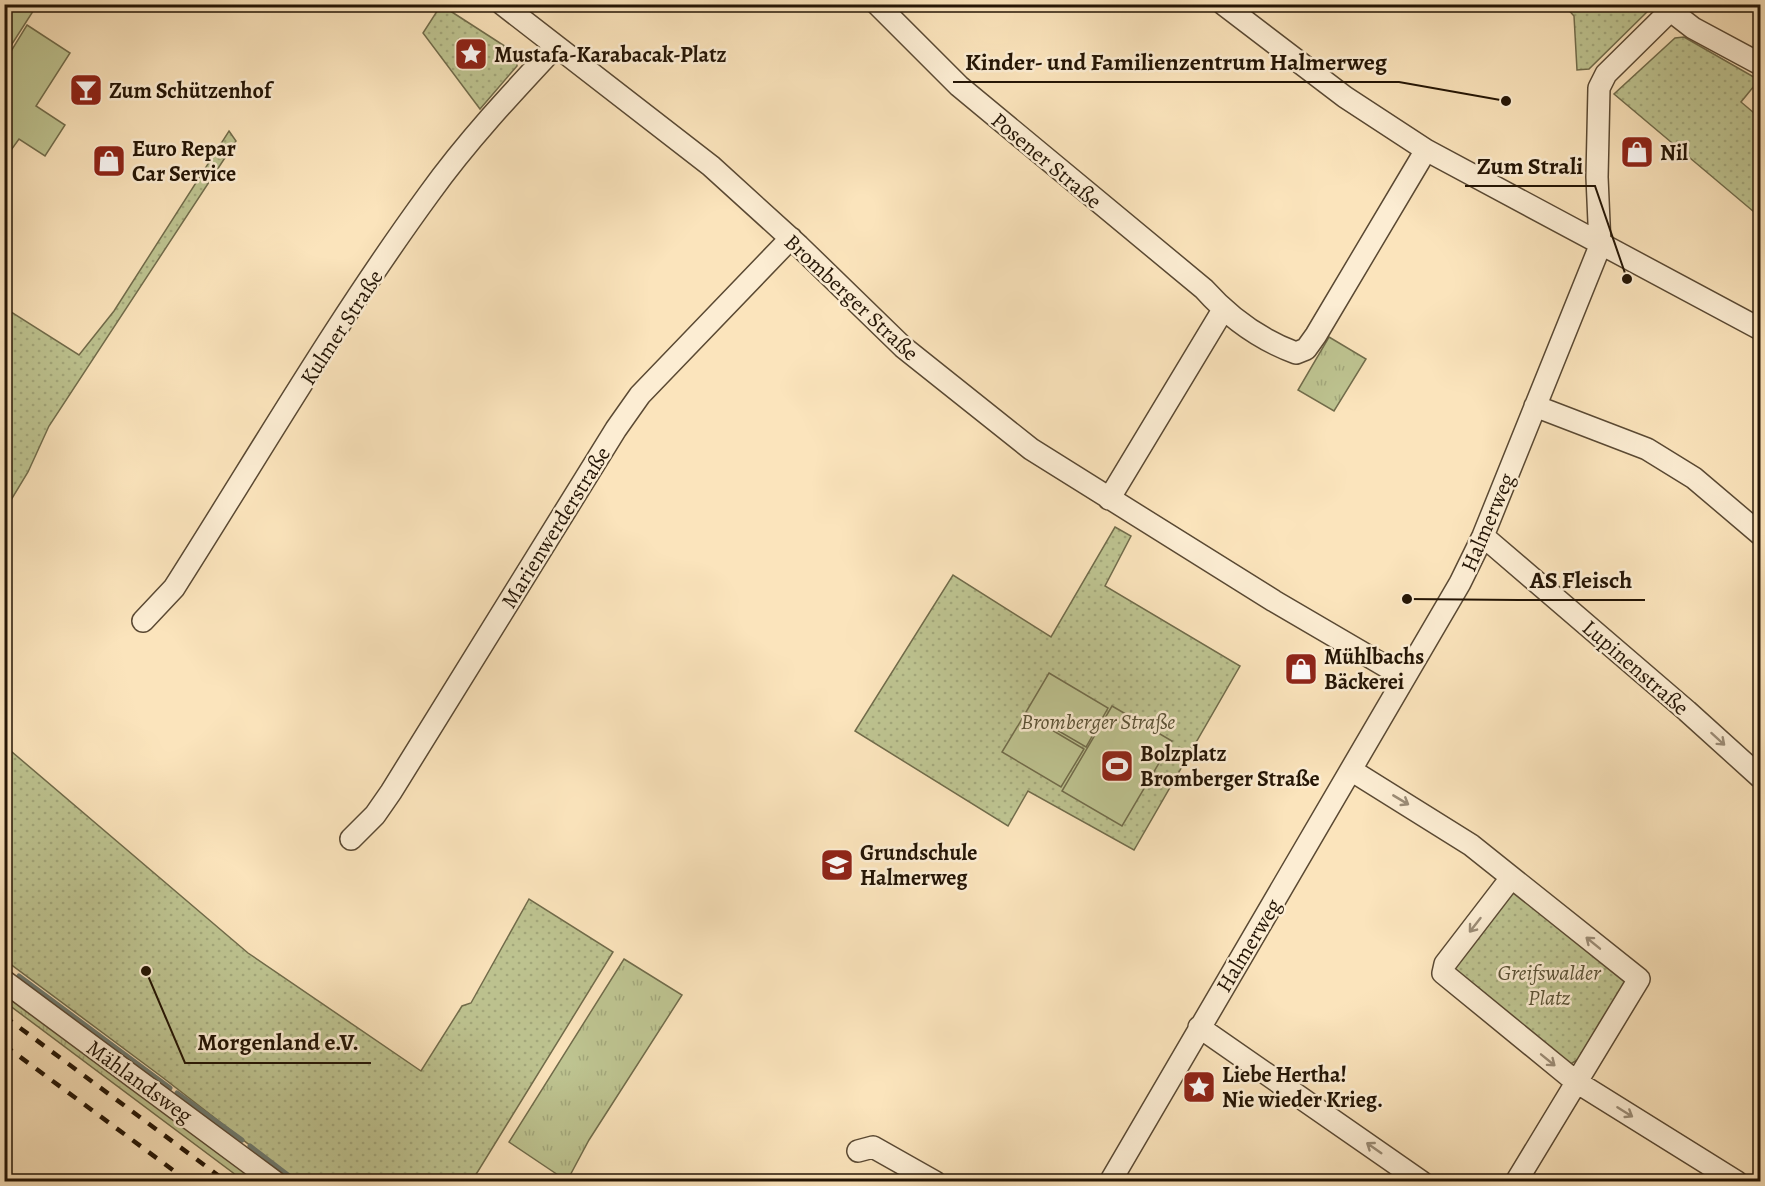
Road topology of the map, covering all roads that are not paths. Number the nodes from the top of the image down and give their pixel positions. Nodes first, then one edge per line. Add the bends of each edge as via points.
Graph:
1 (502, 4) edge
2 (877, 4) edge
3 (1223, 4) edge
4 (1669, 7) edge
5 (556, 46) junction
6 (1761, 64) edge
7 (1426, 150) junction
8 (790, 238) junction
9 (1600, 246) junction
10 (1223, 310) junction
11 (1761, 329) edge
12 (1535, 406) junction
13 (1109, 499) junction
14 (1761, 534) edge
15 (1483, 536) junction
16 (143, 621) dead end
17 (1404, 677) junction
18 (1351, 770) junction
19 (1761, 777) edge
20 (351, 839) dead end
21 (1511, 878) junction
22 (4, 981) edge
23 (1200, 1027) junction
24 (1575, 1082) junction
25 (858, 1151) dead end
26 (275, 1182) edge
27 (935, 1182) edge
28 (1110, 1182) edge
29 (1422, 1182) edge
30 (1516, 1182) edge
31 (1737, 1182) edge

1 - 5 street, Bromberger Straße
2 - 10 street, Posener Straße via 960,86 1204,289
3 - 7 street via 1345,97
4 - 6 street via 1702,33
4 - 9 street, Halmerweg via 1606,74 1599,88
5 - 8 street, Bromberger Straße via 711,166
5 - 16 street, Kulmer Straße via 429,193 174,588
7 - 9 street
7 - 10 street, Posener Straße via 1306,349 1296,353 1280,347
8 - 13 street, Bromberger Straße via 907,351 1031,449
8 - 20 street, Marienwerderstraße via 640,395 391,792
9 - 11 street
9 - 12 street, Halmerweg
10 - 13 street
12 - 14 street via 1647,450 1694,478
12 - 15 street, Halmerweg
13 - 17 street, Bromberger Straße
15 - 17 street, Halmerweg
15 -> 19 street, Lupinenstraße
17 - 18 street, Halmerweg
18 -> 21 street via 1461,838
18 - 23 street, Halmerweg
24 -> 21 street via 1639,979
21 -> 24 street via 1445,964 1443,973
22 - 26 street, Mählandsweg
23 - 28 street, Halmerweg
29 -> 23 street
24 - 30 street
24 -> 31 street
25 - 27 street via 873,1147

